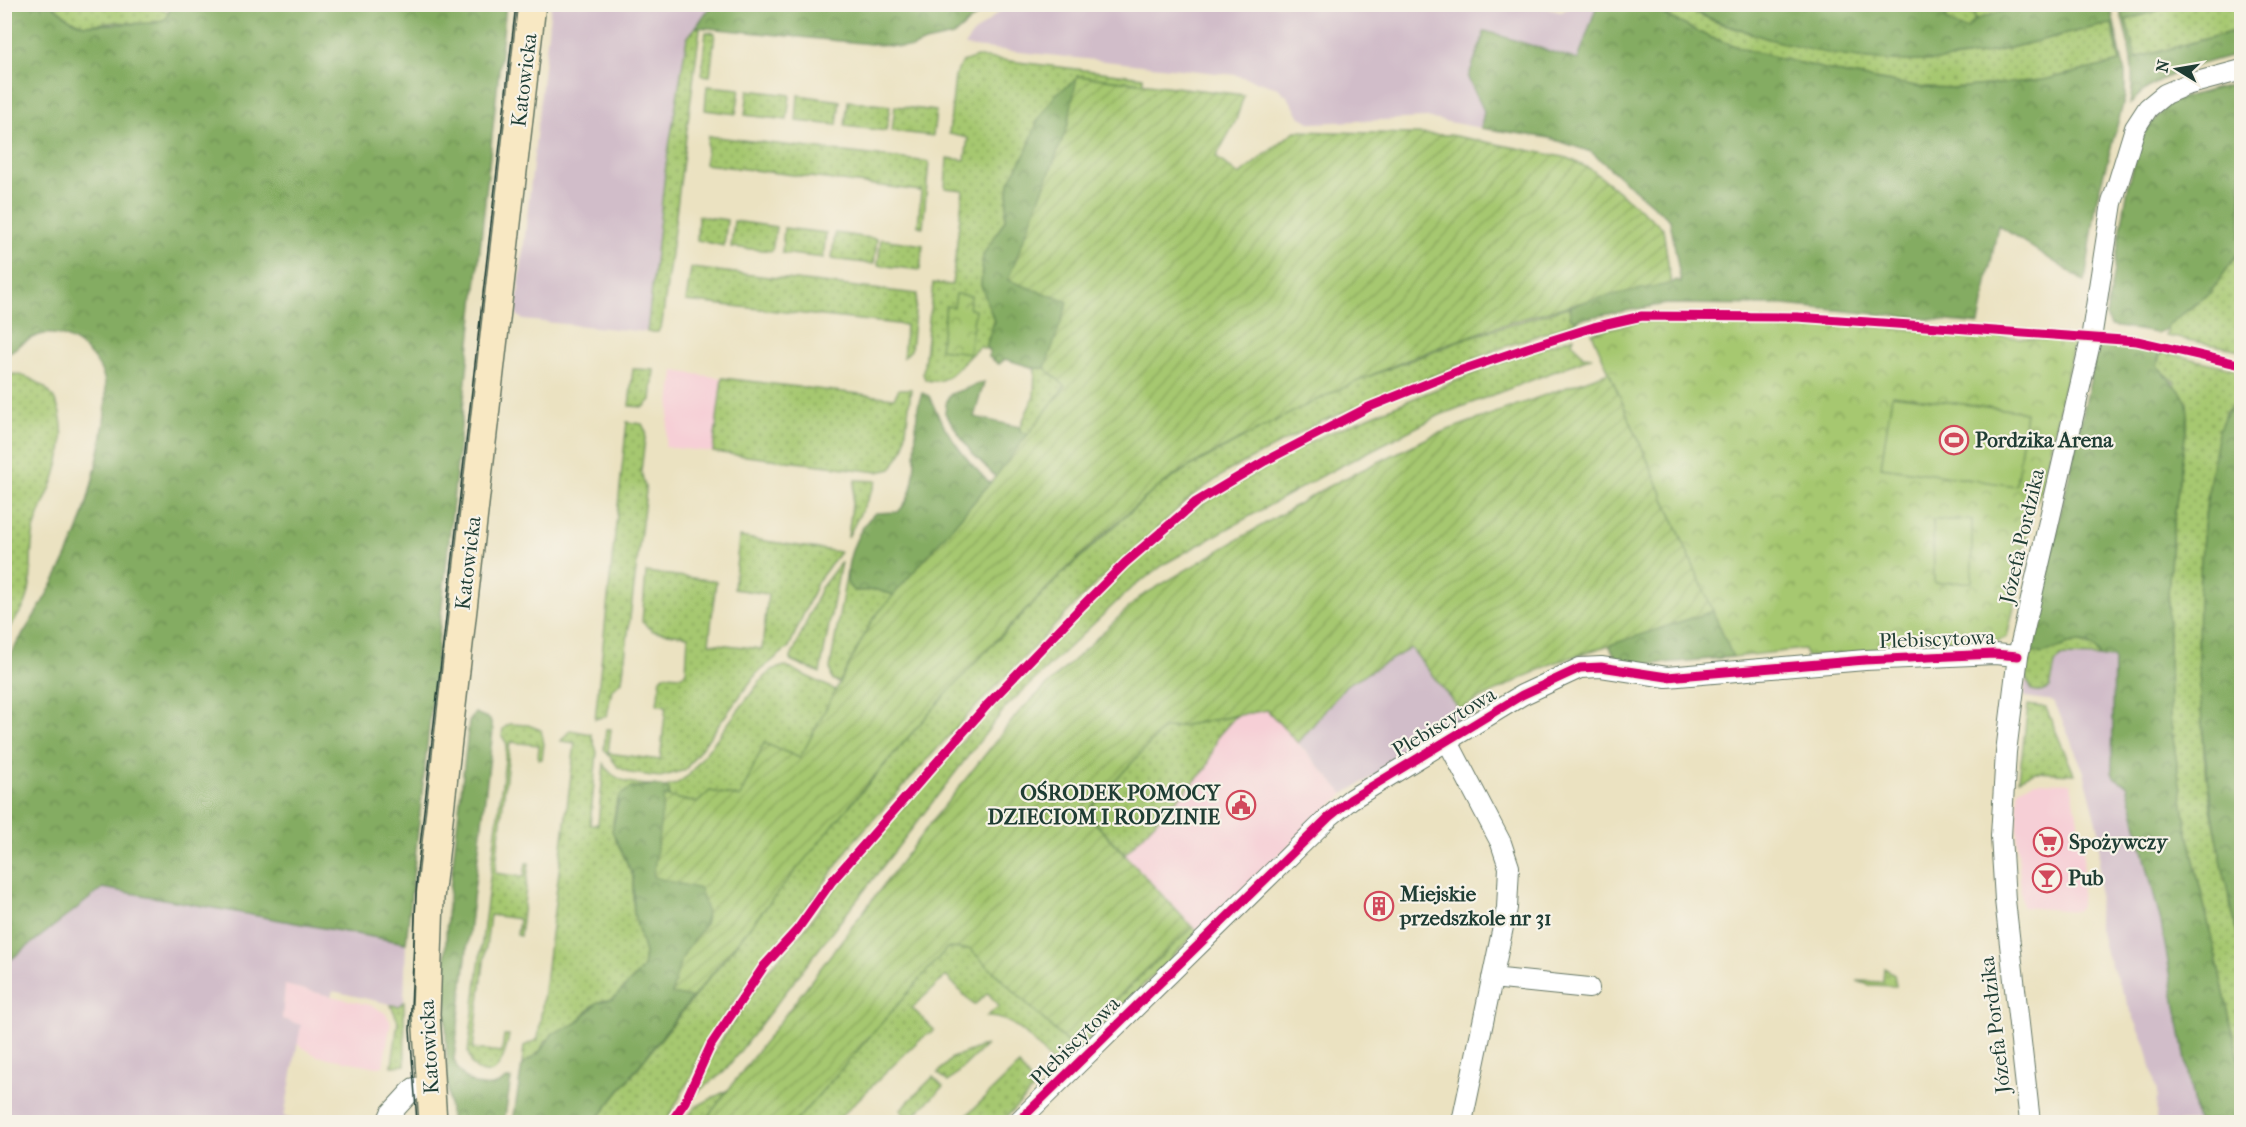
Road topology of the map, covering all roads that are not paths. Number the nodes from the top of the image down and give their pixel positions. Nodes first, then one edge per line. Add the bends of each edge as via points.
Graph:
1 (532, 4) edge
2 (2241, 70) edge
3 (2018, 656) junction
4 (1447, 740) junction
5 (1492, 978) junction
6 (1589, 988) dead end
7 (430, 1088) junction
8 (387, 1122) edge
9 (433, 1122) edge
10 (1018, 1122) edge
11 (1462, 1122) edge
12 (2030, 1122) edge

1 - 7 street, Katowicka via 430,898 426,961
2 - 3 street, Józefa Pordzika via 2165,94 2148,108 2134,128 2112,203 2091,339
3 - 4 street, Plebiscytowa via 1865,660 1667,677 1601,667 1580,668 1522,695
3 - 12 street, Józefa Pordzika via 2001,836
4 - 5 street via 1501,843 1509,867 1507,908
4 - 10 street, Plebiscytowa via 1351,799 1329,817
5 - 6 street
5 - 11 street
7 - 8 street via 414,1088
7 - 9 street, Katowicka

